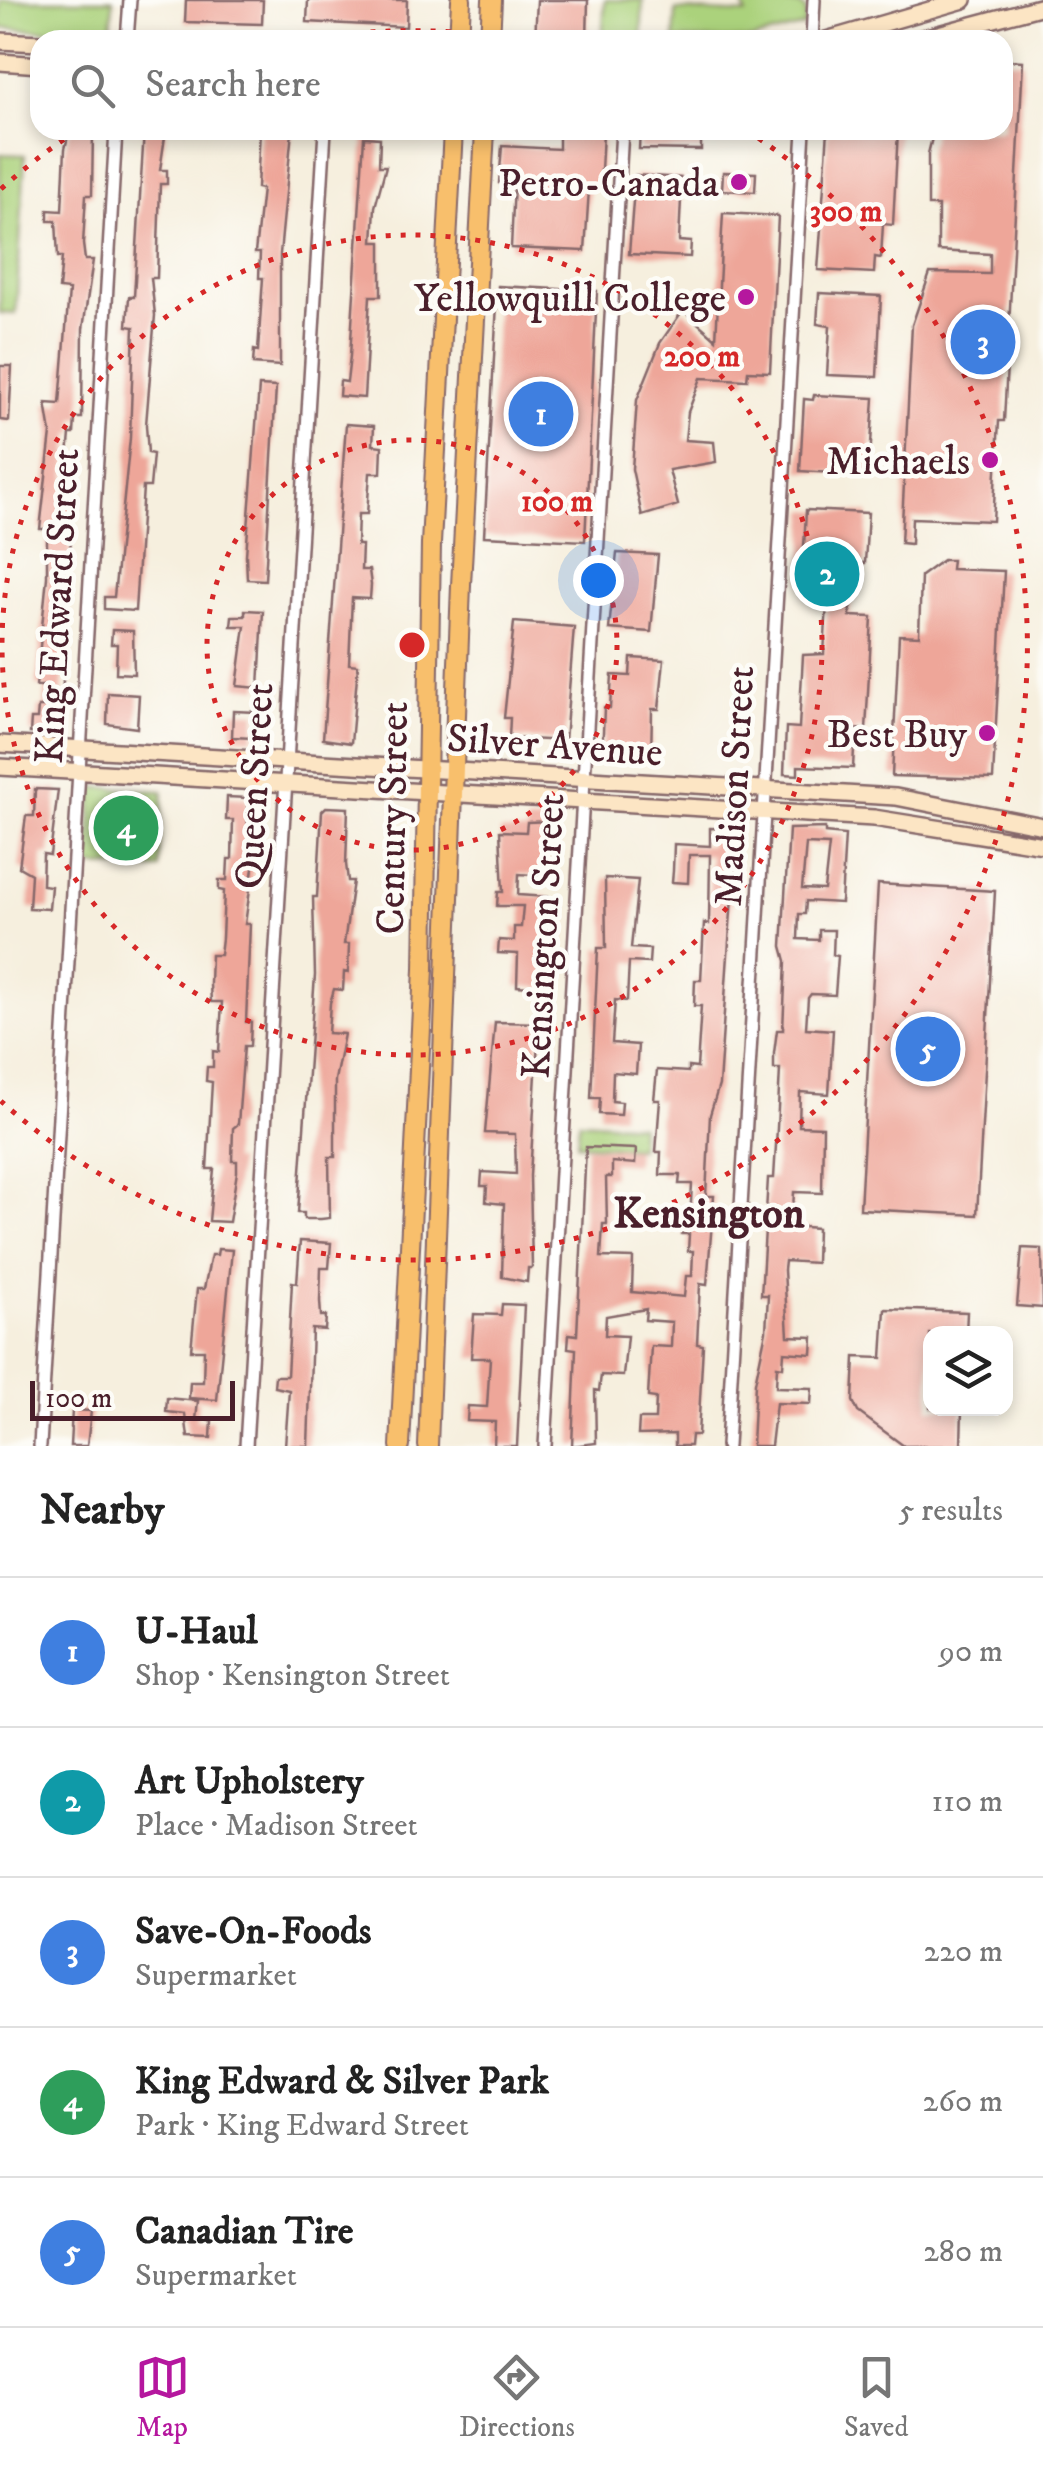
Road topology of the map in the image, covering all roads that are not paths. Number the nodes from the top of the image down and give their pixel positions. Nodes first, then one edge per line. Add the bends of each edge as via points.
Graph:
1 (130, 0) edge
2 (461, 0) edge
3 (492, 0) edge
4 (814, 0) edge
5 (964, 0) edge
6 (1043, 6) edge
7 (128, 30) edge
8 (460, 30) edge
9 (490, 30) edge
10 (812, 30) edge
11 (860, 30) edge
12 (953, 30) edge
13 (0, 41) edge
14 (30, 42) edge
15 (0, 62) edge
16 (30, 64) edge
17 (115, 140) edge
18 (324, 140) edge
19 (452, 140) edge
20 (484, 140) edge
21 (621, 140) edge
22 (803, 140) edge
23 (0, 744) edge
24 (80, 748) junction
25 (287, 760) junction
26 (0, 767) edge
27 (426, 768) junction
28 (457, 770) junction
29 (79, 771) junction
30 (584, 778) junction
31 (286, 783) junction
32 (765, 789) junction
33 (425, 791) junction
34 (456, 793) junction
35 (583, 800) junction
36 (764, 811) junction
37 (1043, 826) edge
38 (1037, 846) edge
39 (40, 1446) edge
40 (246, 1446) edge
41 (400, 1446) edge
42 (428, 1446) edge
43 (545, 1446) edge
44 (727, 1446) edge

1 - 7 street
2 - 8 main road
3 - 9 main road
4 - 10 street
5 - 11 street
6 - 12 street
13 - 14 street
15 - 16 street
17 - 24 street, King Edward Street
18 - 25 street, Queen Street
19 - 27 main road, Century Street
20 - 28 main road, Century Street
21 - 30 street, Kensington Street
22 - 32 street, Madison Street
23 - 24 street, Silver Avenue
24 - 25 street, Silver Avenue
24 - 29 street, King Edward Street
25 - 27 street, Silver Avenue
25 - 31 street, Queen Street
26 - 29 street, Silver Avenue
27 - 28 street, Silver Avenue
27 - 33 main road, Century Street
28 - 30 street, Silver Avenue
28 - 34 main road, Century Street
29 - 31 street, Silver Avenue
29 - 39 street, King Edward Street
30 - 32 street, Silver Avenue
30 - 35 street, Kensington Street
31 - 33 street, Silver Avenue
31 - 40 street, Queen Street
32 - 36 street, Madison Street
32 - 37 street, Silver Avenue via 896,797
33 - 34 street, Silver Avenue
33 - 41 main road, Century Street via 420,1061
34 - 35 street, Silver Avenue
34 - 42 main road, Century Street
35 - 36 street, Silver Avenue
35 - 43 street, Kensington Street
36 - 38 street, Silver Avenue via 918,822
36 - 44 street, Madison Street

